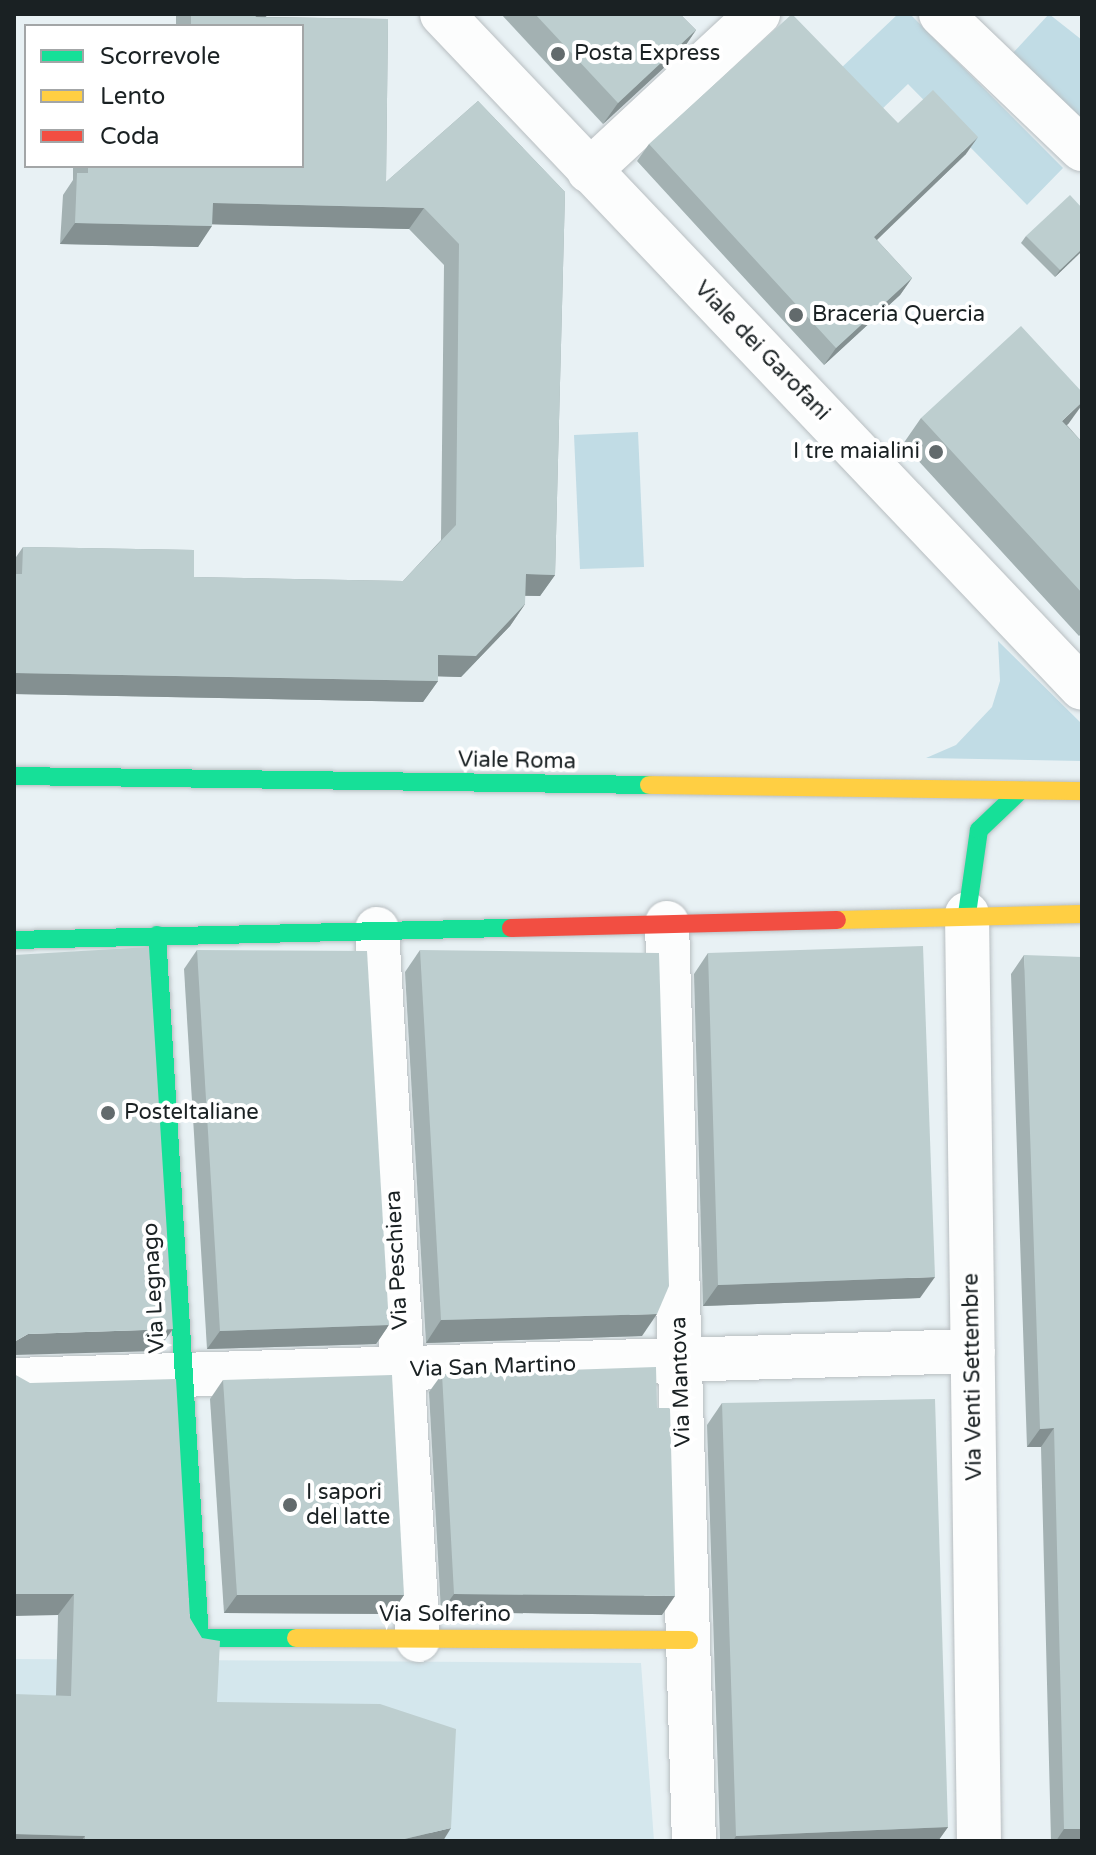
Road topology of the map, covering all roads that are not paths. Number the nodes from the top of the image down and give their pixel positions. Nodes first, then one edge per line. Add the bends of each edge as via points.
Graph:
1 (442, 14) edge
2 (758, 14) edge
3 (941, 14) edge
4 (1082, 149) edge
5 (589, 171) junction
6 (1082, 688) edge
7 (14, 776) edge
8 (1020, 791) junction
9 (1082, 791) edge
10 (967, 914) junction
11 (1082, 914) edge
12 (667, 923) junction
13 (377, 929) junction
14 (157, 935) junction
15 (14, 940) edge
16 (973, 1351) junction
17 (680, 1361) junction
18 (404, 1370) junction
19 (183, 1378) junction
20 (14, 1380) edge
21 (200, 1638) joint
22 (418, 1640) junction
23 (689, 1640) junction
24 (694, 1841) edge
25 (979, 1841) edge

1 - 5 street, Viale dei Garofani
2 - 5 street
3 - 4 street
5 - 6 street, Viale dei Garofani
7 - 8 street, Viale Roma
8 - 9 street, Viale Roma
8 - 10 street via 979,830
10 - 11 street
10 - 12 street
10 - 16 street, Via Venti Settembre
12 - 13 street
12 - 17 street, Via Mantova
13 - 14 street
13 - 18 street, Via Peschiera
14 - 15 street
14 - 19 street, Via Legnago
16 - 17 street, Via San Martino
16 - 25 street, Via Venti Settembre
17 - 18 street, Via San Martino
17 - 23 street, Via Mantova
18 - 19 street, Via San Martino
18 - 22 street, Via Peschiera
19 - 20 street, Via San Martino
19 - 21 street, Via Legnago
21 - 22 street, Via Solferino
22 - 23 street, Via Solferino
23 - 24 street, Via Mantova

